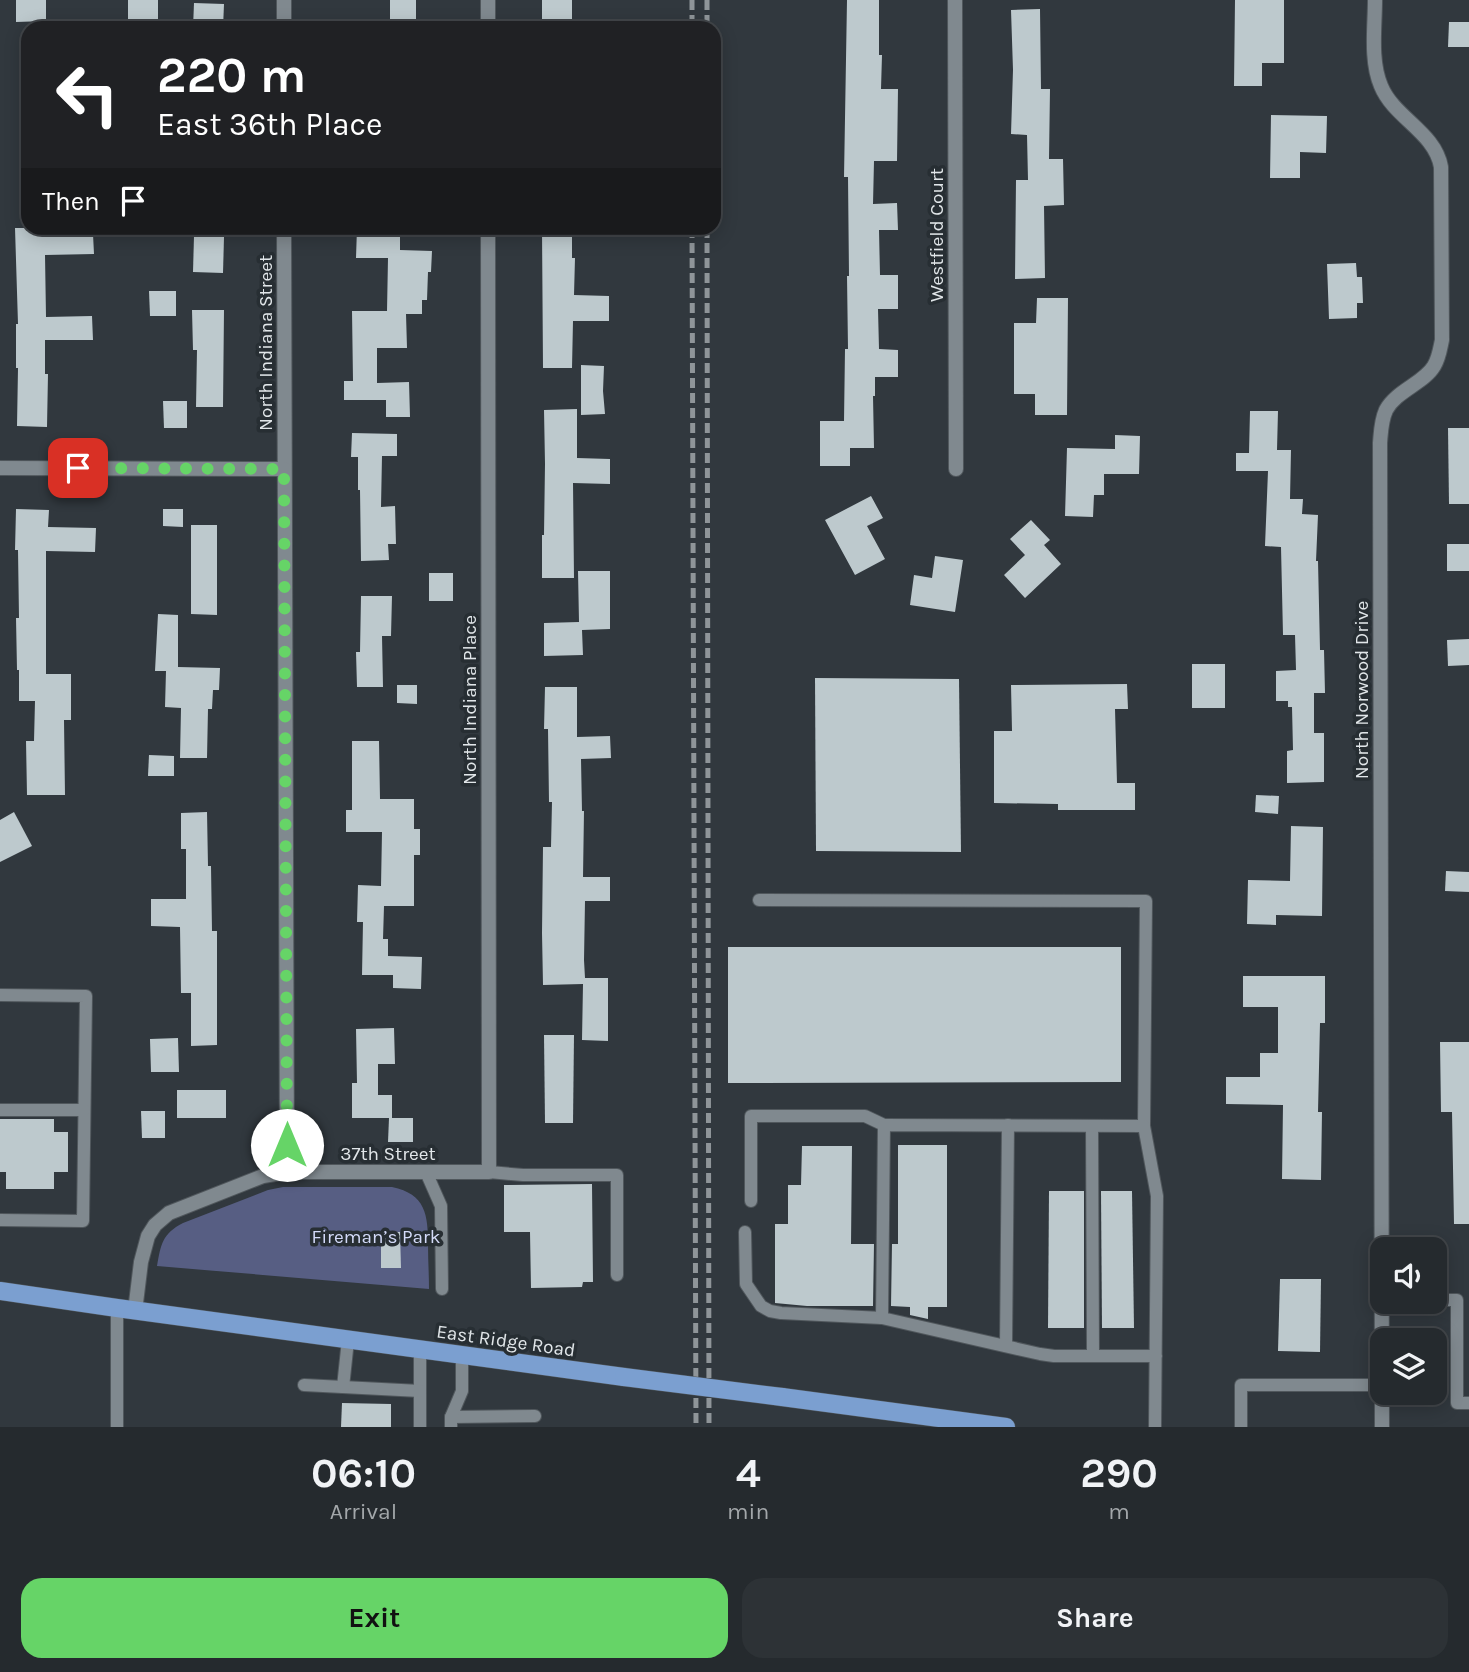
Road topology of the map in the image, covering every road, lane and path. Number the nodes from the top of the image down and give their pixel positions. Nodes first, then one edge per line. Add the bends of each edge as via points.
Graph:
1 (284, 0) edge
2 (488, 0) edge
3 (955, 0) edge
4 (1375, 0) edge
5 (284, 21) edge
6 (488, 21) edge
7 (284, 235) edge
8 (488, 235) edge
9 (0, 467) edge
10 (284, 469) junction
11 (956, 469) dead end
12 (759, 900) dead end
13 (0, 995) edge
14 (0, 1110) edge
15 (84, 1110) junction
16 (884, 1125) junction
17 (1007, 1125) junction
18 (1092, 1126) junction
19 (1144, 1126) junction
20 (287, 1172) junction
21 (426, 1172) junction
22 (489, 1172) junction
23 (751, 1201) dead end
24 (0, 1220) edge
25 (745, 1232) dead end
26 (1381, 1237) edge
27 (617, 1275) dead end
28 (442, 1289) dead end
29 (0, 1291) edge
30 (1447, 1300) edge
31 (126, 1310) junction
32 (882, 1318) junction
33 (348, 1339) junction
34 (1006, 1346) junction
35 (420, 1349) junction
36 (462, 1355) junction
37 (1093, 1356) junction
38 (1156, 1356) junction
39 (304, 1385) dead end
40 (1370, 1385) edge
41 (343, 1387) junction
42 (420, 1391) junction
43 (1469, 1403) edge
44 (1382, 1405) edge
45 (535, 1416) dead end
46 (451, 1422) edge
47 (117, 1427) edge
48 (420, 1427) edge
49 (1006, 1427) edge
50 (1155, 1427) edge
51 (1241, 1427) edge
52 (1382, 1427) edge

1 - 5 street
2 - 6 street
3 - 11 street, Westfield Court
4 - 26 street, North Norwood Drive via 1380,84 1394,107 1439,155 1442,340 1433,368 1387,408 1380,443
7 - 10 street, North Indiana Street
8 - 22 street, North Indiana Place
9 - 10 street
10 - 20 street, North Indiana Street
12 - 19 lane via 1146,901
13 - 15 lane via 86,996
14 - 15 lane
15 - 24 lane via 83,1221
16 - 17 lane
16 - 23 lane via 865,1115 751,1115
16 - 32 lane
17 - 18 lane
17 - 34 lane
18 - 19 lane
18 - 37 lane
19 - 38 lane via 1157,1196
20 - 21 street, 37th Street
20 - 31 street, 37th Street via 185,1206 155,1225
21 - 22 street, 37th Street
21 - 28 lane via 441,1206
22 - 27 lane via 617,1175
25 - 32 lane via 746,1284 761,1306 781,1313
29 - 31 main road, East Ridge Road
30 - 43 lane via 1457,1300 1457,1403
31 - 33 main road, East Ridge Road
31 - 47 lane
32 - 34 lane
33 - 35 main road, East Ridge Road
33 - 41 lane
34 - 37 lane via 1054,1356
35 - 36 main road, East Ridge Road
35 - 42 lane
36 - 46 lane via 462,1391
36 - 49 main road, East Ridge Road, bridge
37 - 38 lane
38 - 50 lane
39 - 41 lane
40 - 51 lane via 1241,1384
41 - 42 lane
42 - 48 lane
44 - 52 street, North Norwood Drive
45 - 46 lane

